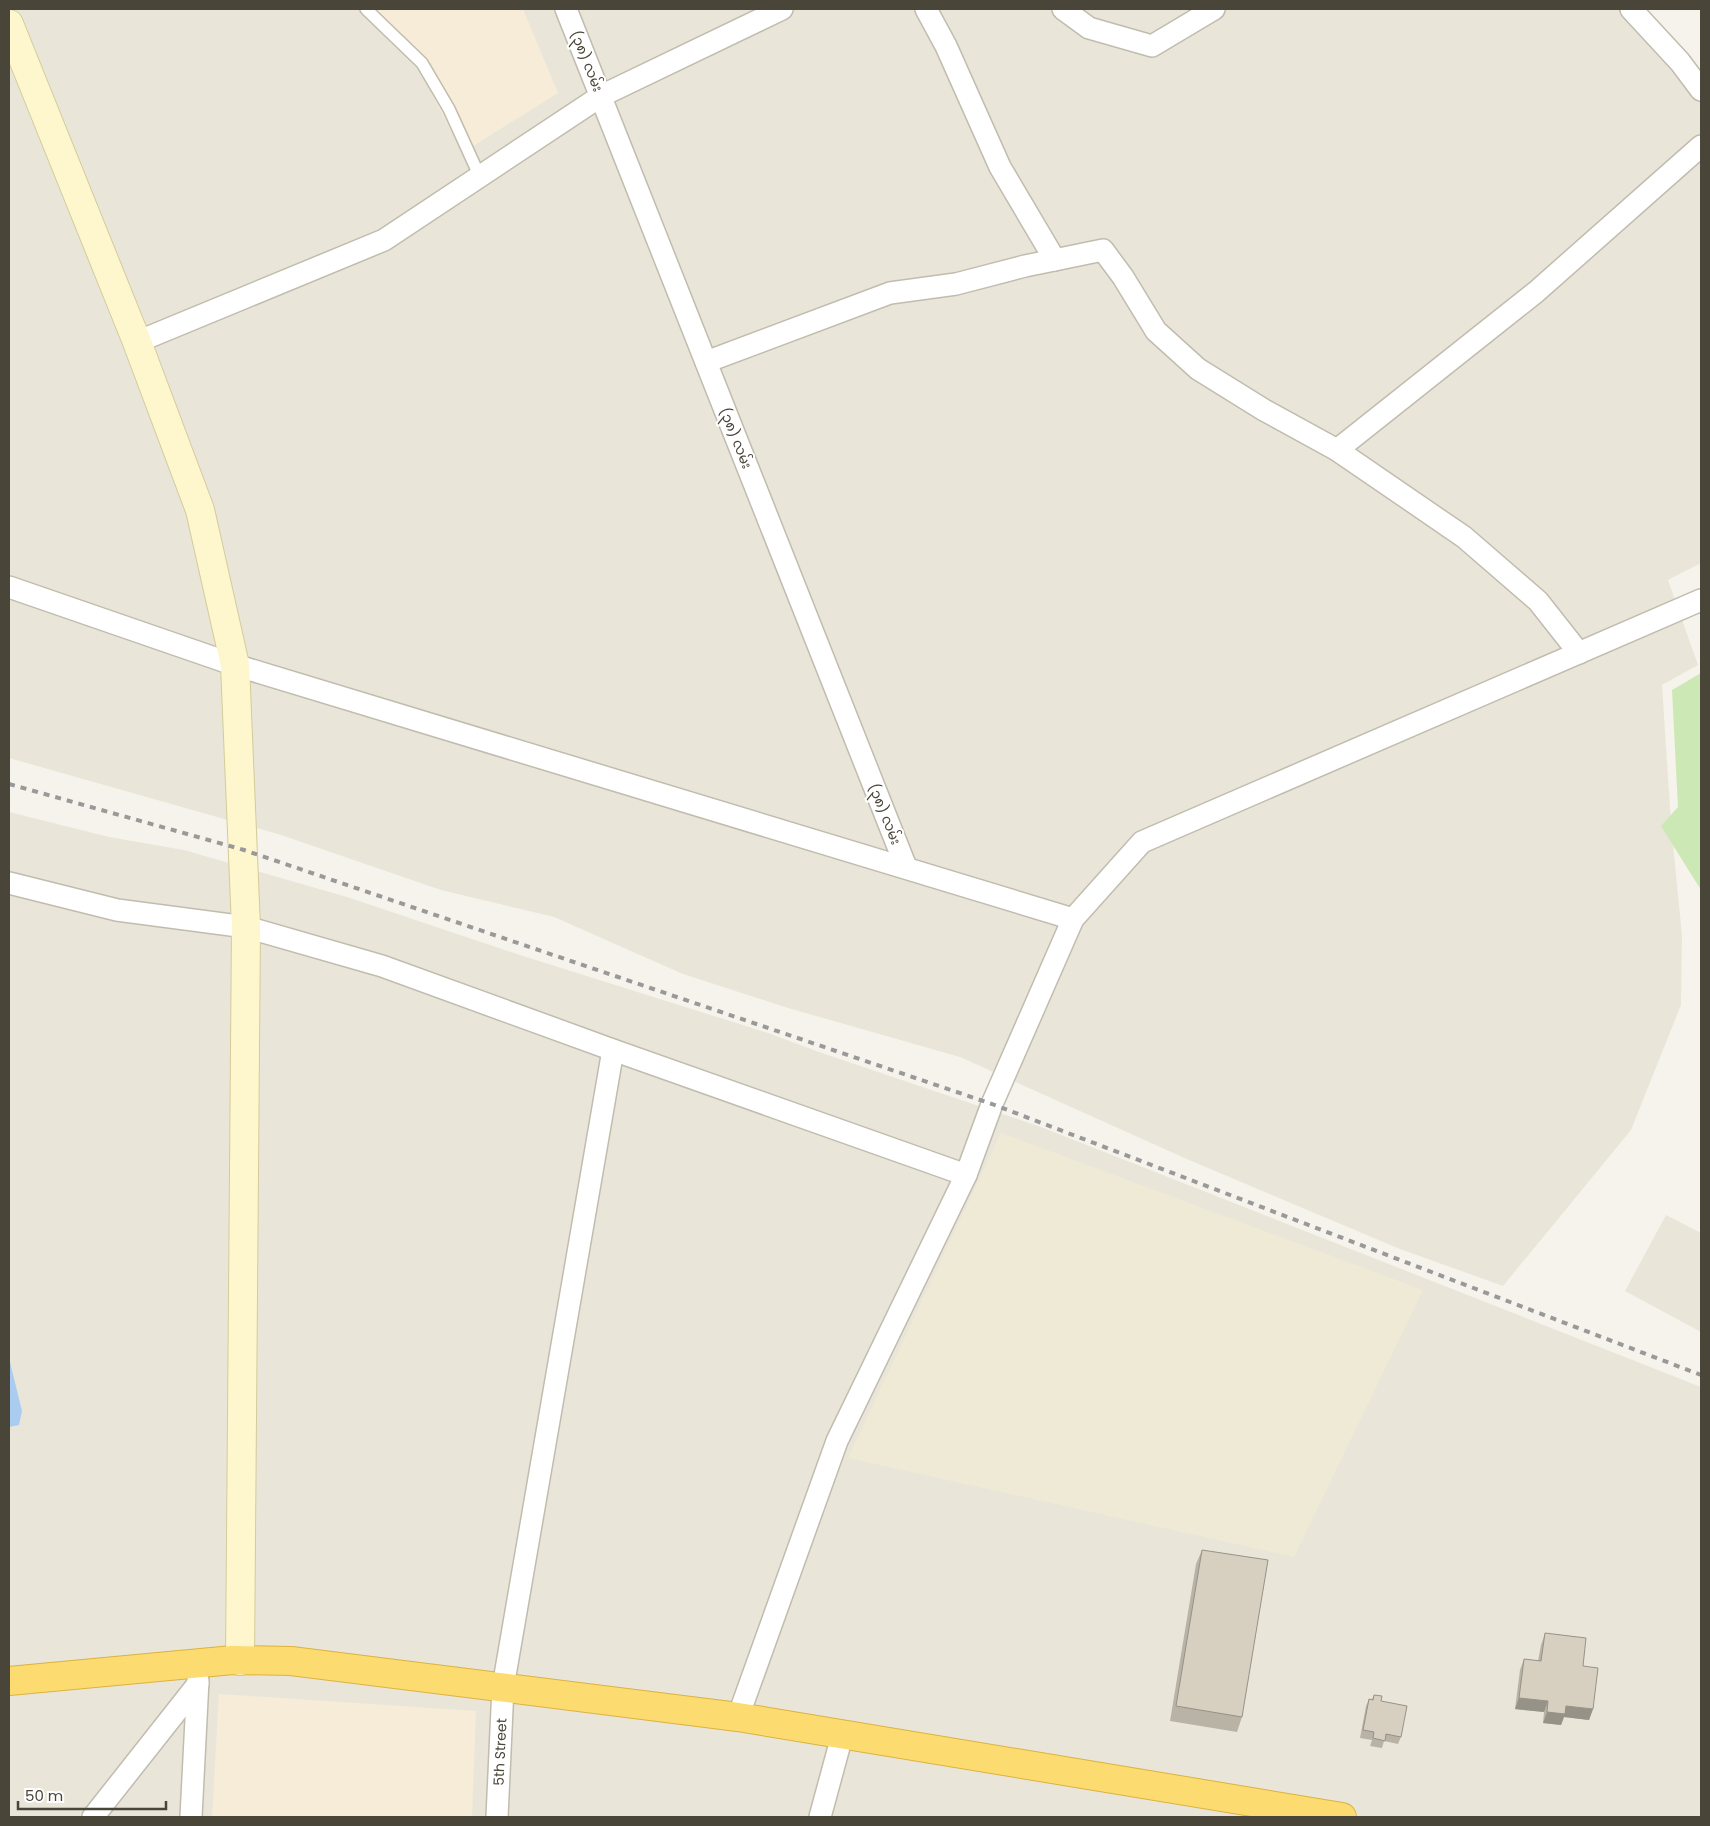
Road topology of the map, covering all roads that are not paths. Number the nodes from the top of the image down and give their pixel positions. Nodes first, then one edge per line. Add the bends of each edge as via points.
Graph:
1 (366, 9) edge
2 (566, 9) edge
3 (782, 9) edge
4 (926, 9) edge
5 (1064, 9) edge
6 (1214, 9) edge
7 (1631, 9) edge
8 (9, 24) edge
9 (1701, 90) edge
10 (601, 96) junction
11 (1701, 146) edge
12 (480, 176) junction
13 (1055, 260) junction
14 (137, 342) junction
15 (706, 362) junction
16 (1338, 450) junction
17 (9, 587) edge
18 (1701, 600) edge
19 (1579, 653) junction
20 (235, 665) junction
21 (906, 867) junction
22 (9, 883) edge
23 (1073, 918) junction
24 (246, 927) junction
25 (613, 1050) junction
26 (966, 1175) junction
27 (240, 1661) junction
28 (199, 1674) junction
29 (9, 1681) edge
30 (503, 1687) junction
31 (738, 1718) junction
32 (842, 1736) junction
33 (93, 1817) edge
34 (190, 1817) edge
35 (497, 1817) edge
36 (820, 1817) edge
37 (1342, 1817) edge

1 - 12 lane via 422,63 450,109
2 - 10 street, (၃၈) လမ်း
3 - 10 street
4 - 13 street via 1000,167
5 - 6 street via 1089,28 1152,46
7 - 9 street
8 - 14 street
10 - 12 street
10 - 15 street, (၃၈) လမ်း
11 - 16 street via 1536,292
12 - 14 street via 384,240
13 - 15 street via 956,284 890,293
13 - 16 street via 1103,250 1156,331 1198,369
14 - 20 street via 200,510
15 - 21 street, (၃၈) လမ်း
16 - 19 street via 1464,537 1538,601
17 - 20 street
18 - 19 street
19 - 23 street via 1142,842
20 - 21 street
20 - 24 street
21 - 23 street
22 - 24 street via 118,910
23 - 26 street via 992,1104
24 - 25 street via 382,966
24 - 27 street
25 - 26 street
25 - 30 street, 5th Street
26 - 31 street via 837,1441
27 - 28 highway
27 - 30 highway via 291,1661
28 - 29 highway
28 - 33 street
28 - 34 street
30 - 31 highway
30 - 35 street, 5th Street
31 - 32 highway
32 - 36 street
32 - 37 highway

